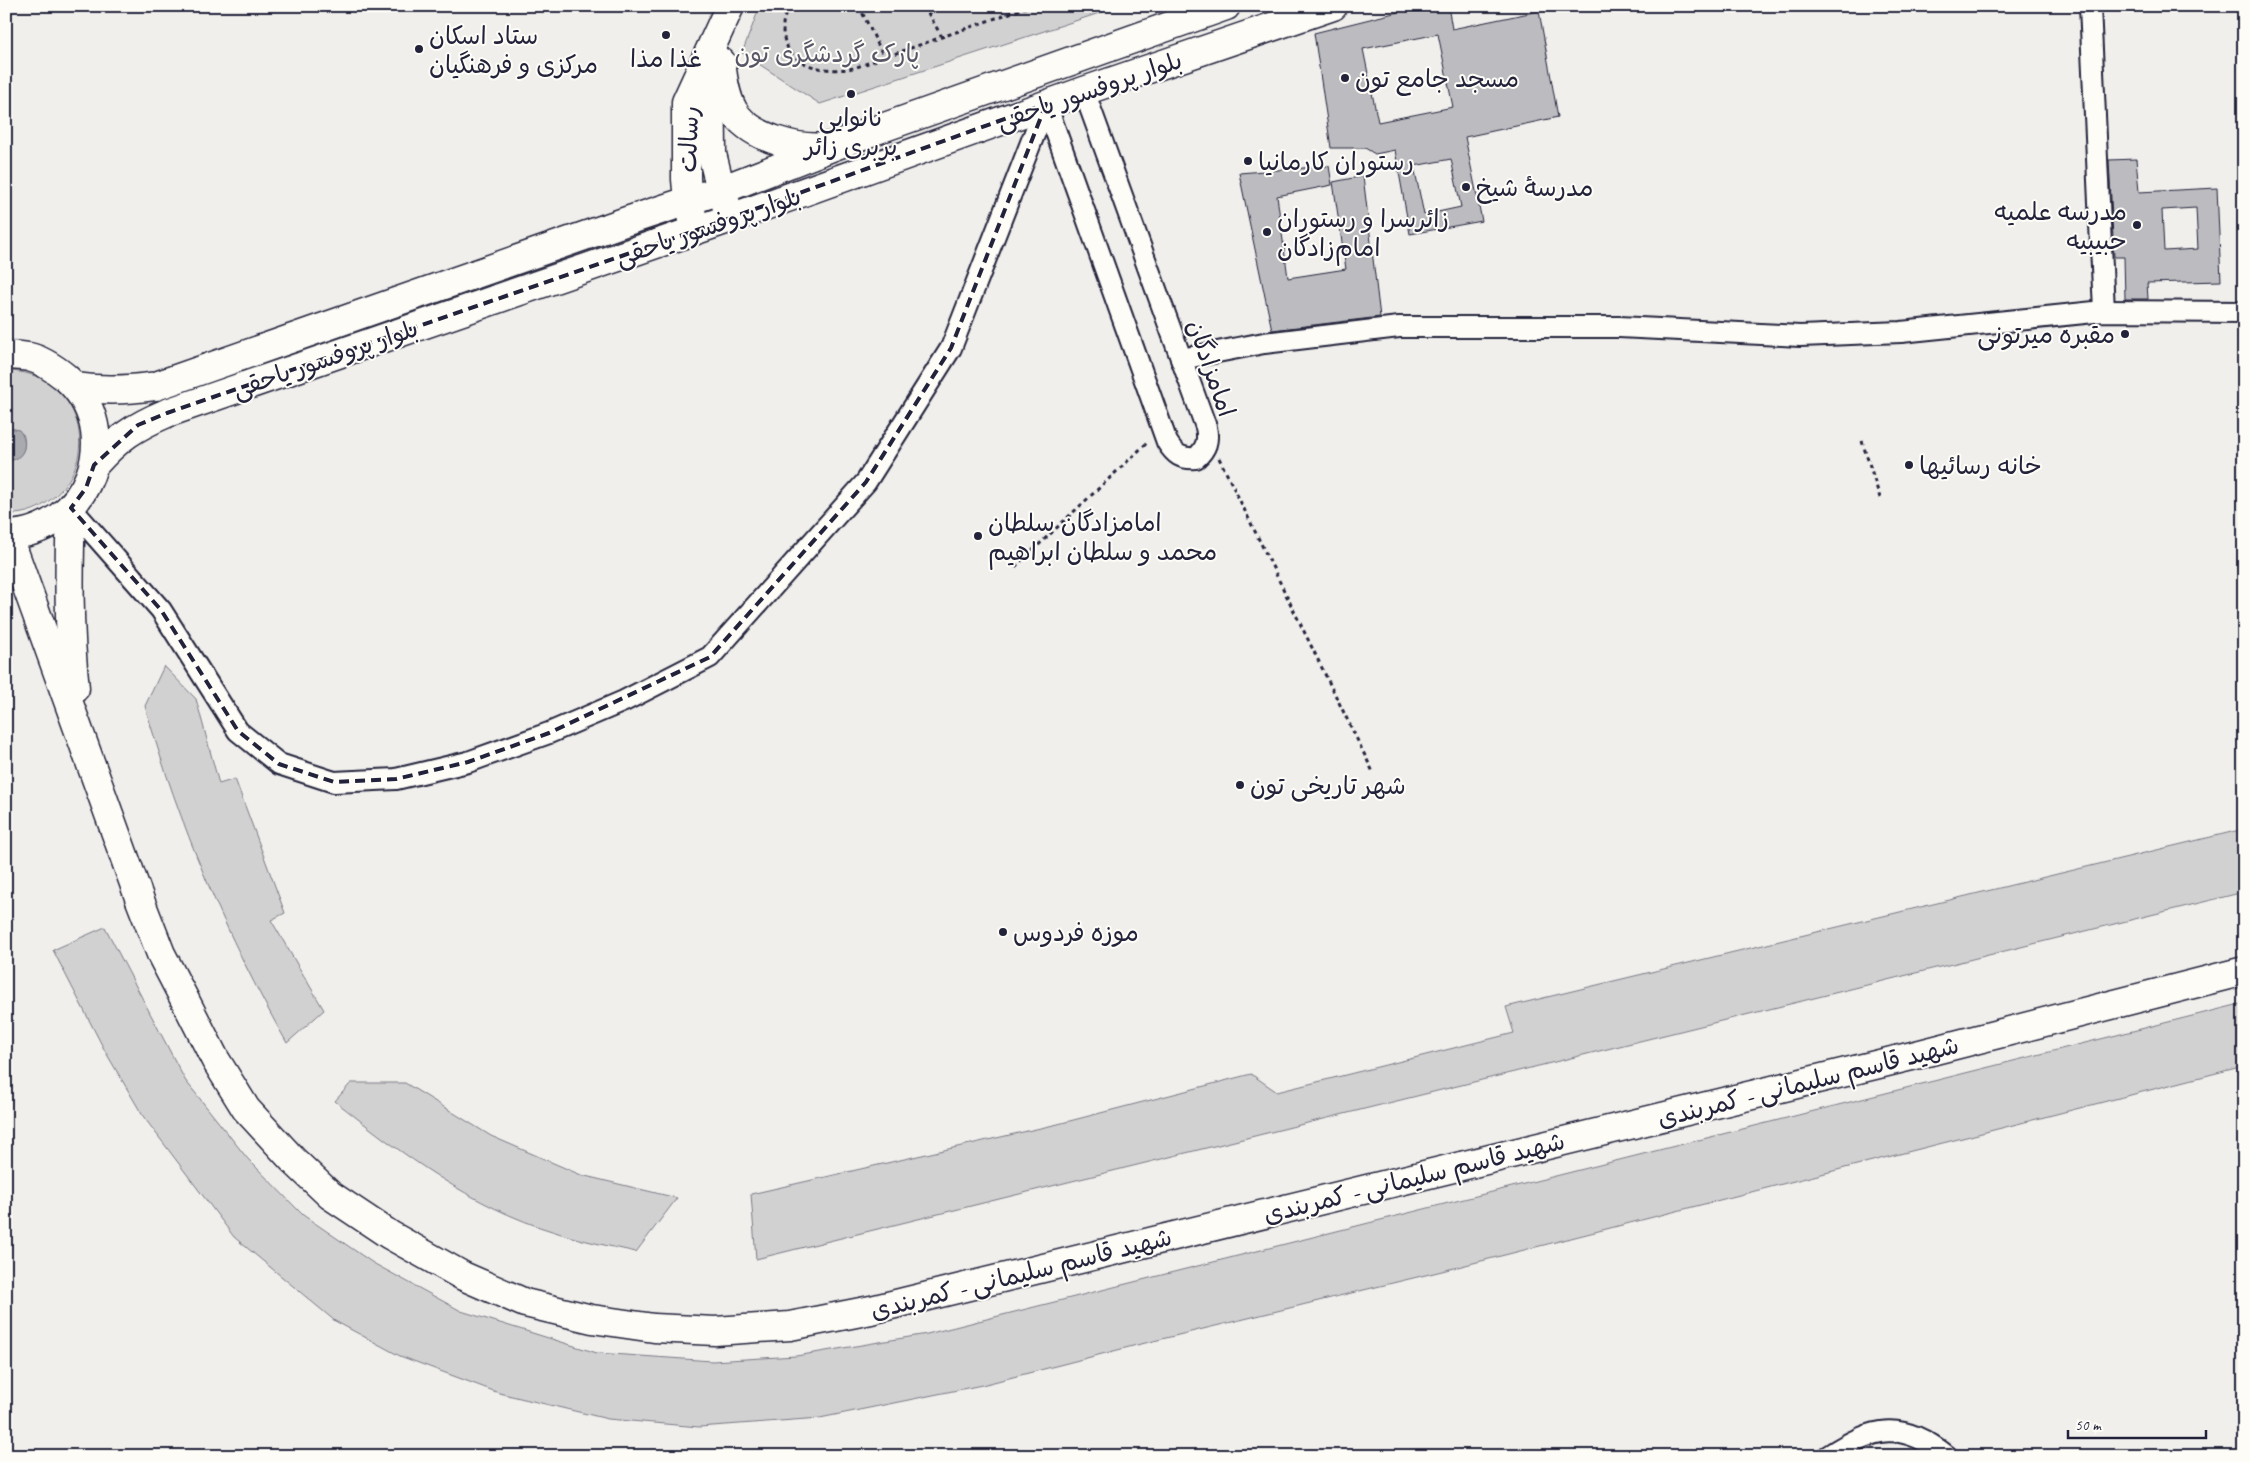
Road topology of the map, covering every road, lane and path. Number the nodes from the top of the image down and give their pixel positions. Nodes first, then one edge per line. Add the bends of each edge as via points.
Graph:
1 (730, 6) edge
2 (788, 6) edge
3 (859, 6) edge
4 (924, 6) edge
5 (1003, 6) edge
6 (1030, 6) edge
7 (1226, 6) edge
8 (1333, 6) edge
9 (2090, 6) edge
10 (1008, 14) junction
11 (942, 38) junction
12 (715, 42) junction
13 (884, 57) junction
14 (1084, 91) junction
15 (686, 102) junction
16 (1046, 104) junction
17 (865, 134) junction
18 (878, 165) junction
19 (718, 182) junction
20 (686, 190) junction
21 (731, 218) junction
22 (627, 221) junction
23 (697, 230) junction
24 (2104, 310) junction
25 (2244, 312) edge
26 (6, 355) edge
27 (1181, 359) junction
28 (76, 387) junction
29 (1162, 429) junction
30 (1208, 437) junction
31 (1862, 441) dead end
32 (94, 464) junction
33 (1881, 501) dead end
34 (71, 508) junction
35 (7, 535) edge
36 (1015, 567) dead end
37 (80, 734) junction
38 (1374, 774) dead end
39 (2244, 970) edge
40 (1828, 1456) edge
41 (1946, 1456) edge

1 - 12 main road, رسالت
2 - 13 path via 783,24 785,41 799,61 813,68 838,71
3 - 13 path
4 - 11 path
5 - 10 path
6 - 10 path
7 - 17 main road, بلوار پروفسور یاحقی
8 - 14 main road, بلوار پروفسور یاحقی
9 - 24 street
10 - 11 path
11 - 13 path
12 - 15 main road, رسالت
12 - 17 main road via 723,82 737,116 754,132 789,145 825,147
12 - 19 main road, رسالت via 710,133
14 - 16 main road, بلوار پروفسور یاحقی
14 - 27 street, امامزادگان
15 - 20 main road, رسالت
15 - 22 main road via 674,175 656,201
16 - 18 main road, بلوار پروفسور یاحقی
16 - 29 street, امامزادگان
16 - 34 street via 951,348 866,482 710,657 624,701 549,733 468,762 396,780 334,782 279,764 238,731 161,610
17 - 18 main road
17 - 19 main road, بلوار پروفسور یاحقی
18 - 21 main road, بلوار پروفسور یاحقی
19 - 20 main road, بلوار پروفسور یاحقی
19 - 21 main road, رسالت
20 - 22 main road, بلوار پروفسور یاحقی
20 - 23 main road, رسالت
21 - 23 main road, بلوار پروفسور یاحقی
22 - 28 main road, بلوار پروفسور یاحقی via 156,386 126,390
23 - 32 main road, بلوار پروفسور یاحقی via 167,413 138,425
24 - 25 street
24 - 27 street via 1901,332 1800,336 1619,327 1399,327 1264,343
26 - 28 main road via 30,357 55,368
27 - 30 street, امامزادگان
28 - 32 main road via 90,410 96,437
29 - 30 street, امامزادگان via 1174,453 1185,459 1196,458 1205,450
29 - 36 path
30 - 38 path
31 - 33 path
32 - 34 main road via 86,488
34 - 35 main road via 52,522 31,531
34 - 37 main road via 70,648
35 - 37 main road
37 - 39 main road, شهید قاسم سلیمانی - کمربندی via 140,900 170,971 215,1059 246,1109 293,1160 330,1195 390,1235 464,1276 525,1303 592,1319 654,1328 715,1331 790,1326 871,1310 1912,1056
40 - 41 street via 1876,1432 1902,1431 1928,1441

